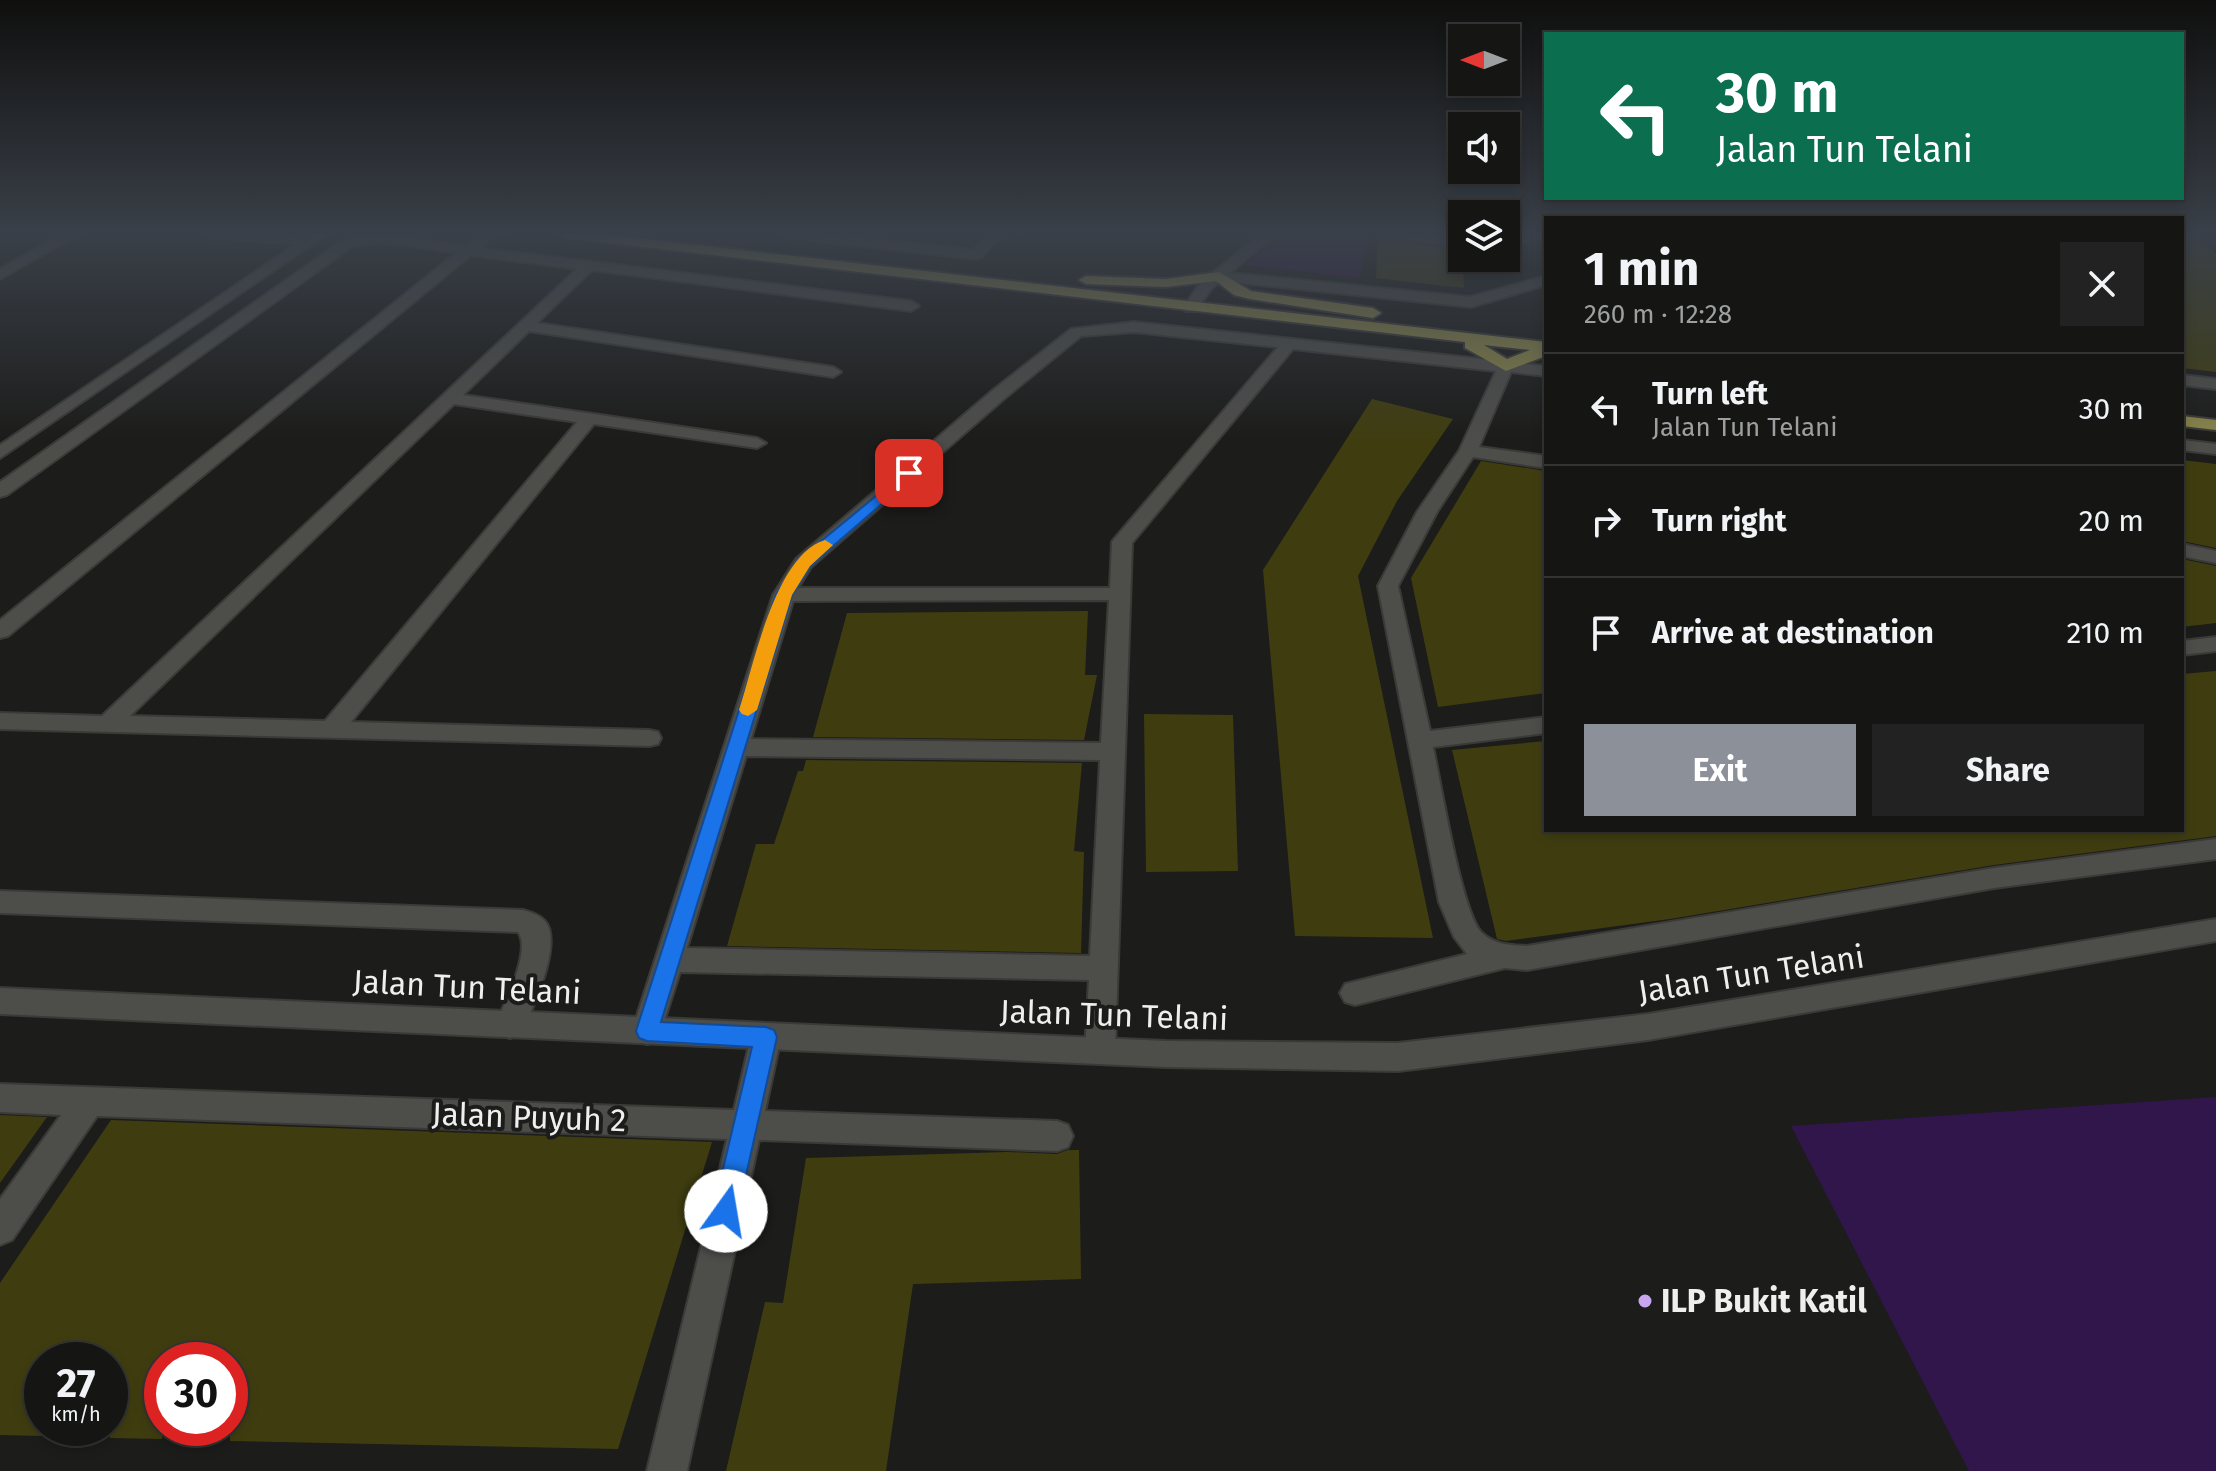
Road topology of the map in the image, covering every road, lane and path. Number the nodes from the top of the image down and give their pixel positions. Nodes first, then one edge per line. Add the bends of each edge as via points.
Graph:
1 (220, 303) edge
2 (264, 303) edge
3 (403, 303) edge
4 (550, 303) edge
5 (884, 303) edge
6 (1198, 303) edge
7 (1202, 303) edge
8 (1300, 303) edge
9 (911, 306) dead end
10 (1414, 320) junction
11 (1334, 325) junction
12 (525, 326) junction
13 (1544, 336) edge
14 (1289, 344) junction
15 (1544, 350) edge
16 (1544, 351) edge
17 (1506, 366) junction
18 (1544, 371) edge
19 (833, 372) dead end
20 (2184, 380) edge
21 (2216, 384) edge
22 (450, 398) junction
23 (2184, 407) edge
24 (2216, 411) edge
25 (590, 418) junction
26 (2184, 421) edge
27 (2216, 425) edge
28 (757, 443) dead end
29 (2184, 445) edge
30 (2216, 449) edge
31 (1468, 451) junction
32 (0, 453) edge
33 (1544, 462) edge
34 (0, 491) edge
35 (2184, 550) edge
36 (2216, 557) edge
37 (1120, 594) junction
38 (784, 595) junction
39 (0, 631) edge
40 (2216, 644) edge
41 (2184, 648) edge
42 (0, 721) edge
43 (108, 724) junction
44 (1544, 725) edge
45 (331, 730) junction
46 (649, 738) dead end
47 (1418, 741) junction
48 (737, 747) junction
49 (1112, 752) junction
50 (2216, 849) edge
51 (0, 902) edge
52 (2216, 930) edge
53 (1502, 957) junction
54 (669, 960) junction
55 (1104, 968) junction
56 (1355, 993) dead end
57 (0, 1001) edge
58 (510, 1025) junction
59 (647, 1031) junction
60 (766, 1037) junction
61 (1100, 1051) junction
62 (0, 1098) edge
63 (89, 1101) junction
64 (745, 1125) junction
65 (1057, 1136) dead end
66 (0, 1228) edge
67 (667, 1471) edge

1 - 32 street
2 - 34 street
3 - 39 street
4 - 12 street
5 - 9 street
6 - 11 main road
7 - 10 main road
8 - 10 main road
10 - 13 main road
11 - 15 main road
11 - 17 main road via 1451,340 1481,348
12 - 19 street
12 - 22 street
14 - 17 street
14 - 37 street via 1122,542
14 - 38 street via 1134,327 1077,332 803,563
16 - 17 main road
17 - 18 street
17 - 31 street
20 - 21 street
22 - 25 street
22 - 43 street
23 - 24 main road
25 - 28 street
25 - 45 street
26 - 27 main road
29 - 30 street
31 - 33 street
31 - 47 street via 1427,512 1388,586
35 - 36 street
37 - 38 street
37 - 49 street
38 - 48 street
40 - 41 street
42 - 43 street
43 - 45 street
44 - 47 street
45 - 46 street
47 - 53 street via 1461,929 1477,948
48 - 49 street
48 - 54 street
49 - 55 street
50 - 53 street via 1994,878 1527,958
51 - 58 street via 523,921 535,929 537,943
52 - 61 street, Jalan Tun Telani via 1815,1001 1464,1051 1330,1058
53 - 56 street
54 - 55 street
54 - 59 street
55 - 61 street
57 - 58 street, Jalan Tun Telani
58 - 59 street, Jalan Tun Telani
59 - 60 street, Jalan Tun Telani
60 - 61 street, Jalan Tun Telani
60 - 64 street
62 - 63 street, Jalan Puyuh 2
63 - 64 street, Jalan Puyuh 2
63 - 66 street
64 - 65 street, Jalan Puyuh 2
64 - 67 street

